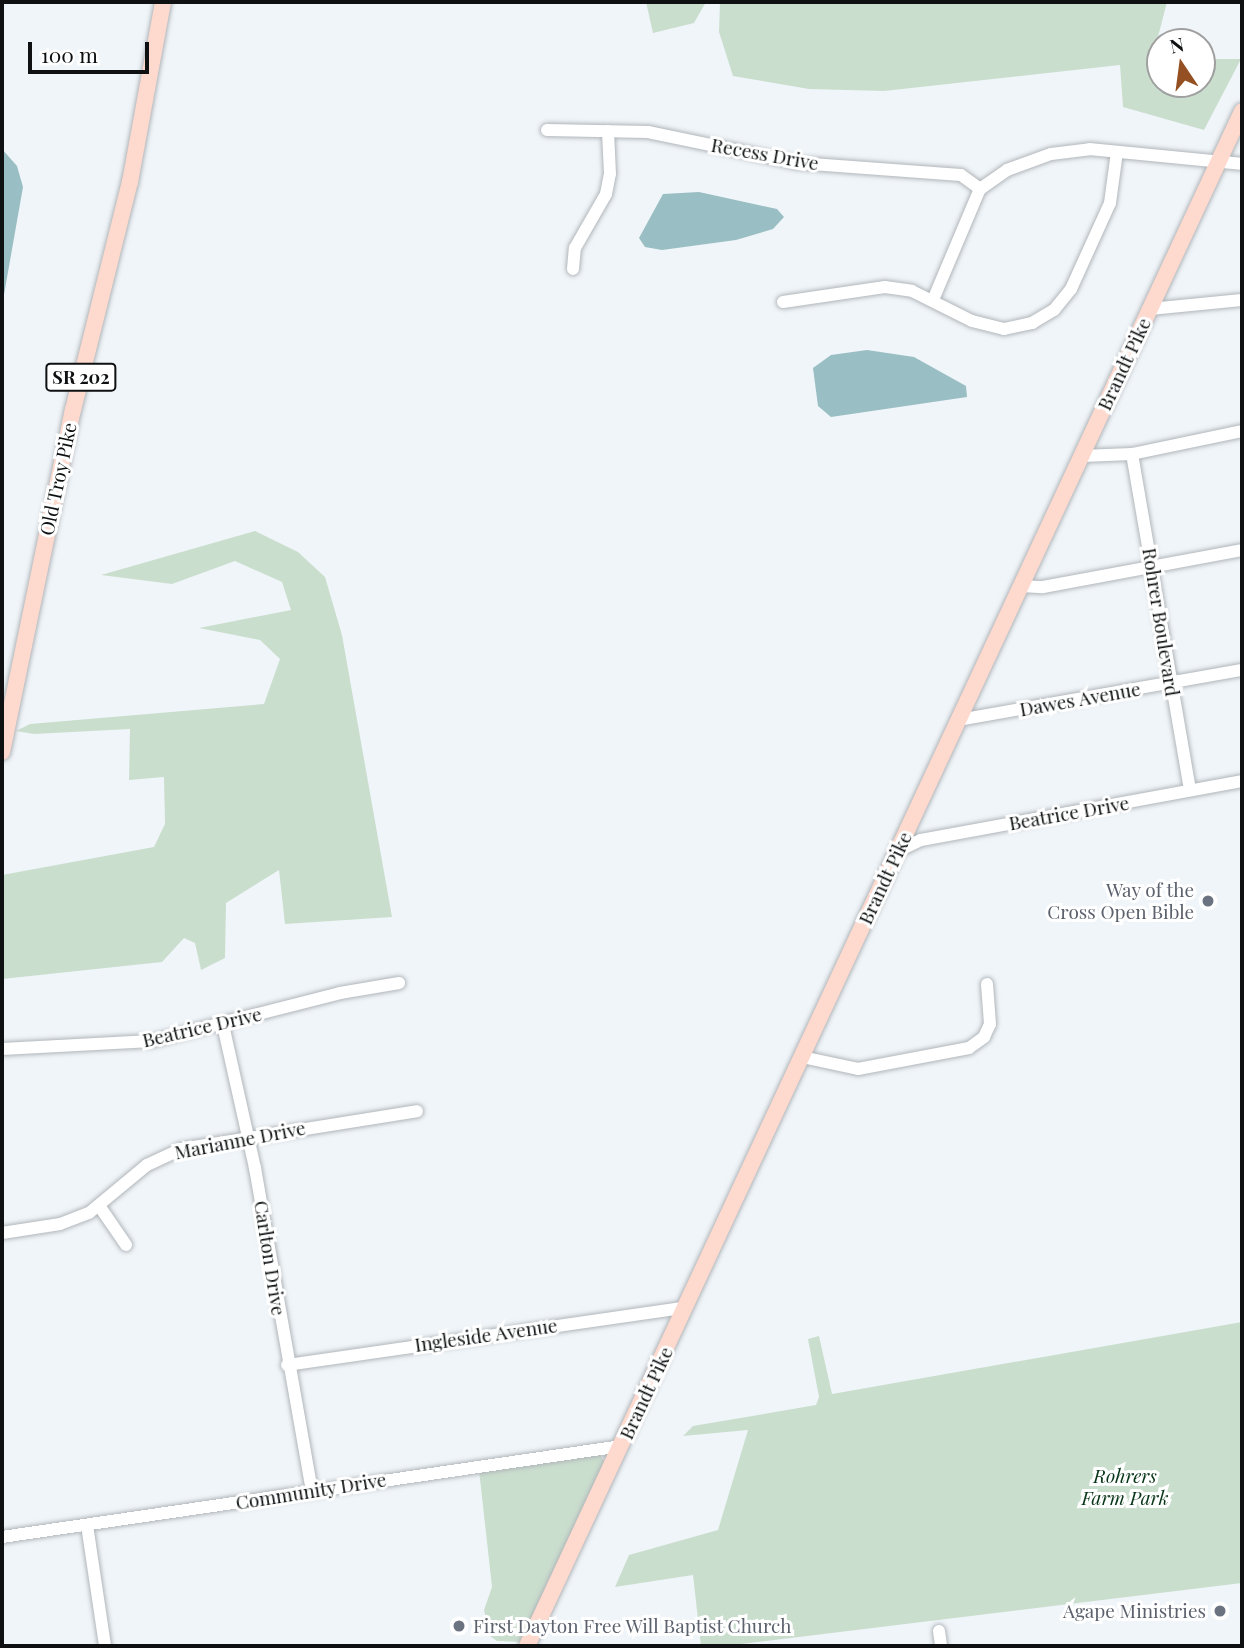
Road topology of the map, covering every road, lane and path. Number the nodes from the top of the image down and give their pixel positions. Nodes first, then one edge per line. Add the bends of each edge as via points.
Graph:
1 (163, 2) edge
2 (1242, 111) edge
3 (547, 130) dead end
4 (608, 131) junction
5 (1117, 152) junction
6 (1217, 164) junction
7 (1242, 164) edge
8 (980, 189) junction
9 (573, 269) dead end
10 (933, 300) junction
11 (1242, 300) edge
12 (783, 302) dead end
13 (1150, 309) junction
14 (1242, 431) edge
15 (1132, 454) junction
16 (1082, 456) junction
17 (1242, 550) edge
18 (1152, 567) junction
19 (1021, 586) junction
20 (1242, 670) edge
21 (1171, 683) junction
22 (958, 720) junction
23 (2, 752) edge
24 (1242, 781) edge
25 (1190, 790) junction
26 (898, 851) junction
27 (399, 983) dead end
28 (987, 984) dead end
29 (223, 1025) junction
30 (2, 1049) edge
31 (802, 1057) junction
32 (417, 1111) dead end
33 (248, 1135) junction
34 (100, 1207) junction
35 (2, 1233) edge
36 (126, 1244) dead end
37 (685, 1308) junction
38 (287, 1365) junction
39 (621, 1446) junction
40 (312, 1492) junction
41 (87, 1525) junction
42 (2, 1537) edge
43 (939, 1631) dead end
44 (105, 1646) edge
45 (527, 1646) edge
46 (941, 1646) edge

1 - 23 main road, Old Troy Pike / SR 202 via 128,191 70,423
2 - 6 main road, Brandt Pike
3 - 4 street, Recess Drive
4 - 8 street, Recess Drive via 649,132 798,163 961,175
4 - 9 street via 606,194 575,248
5 - 6 street
5 - 8 street via 1051,153 1007,170
5 - 10 street via 1110,203 1071,289 1054,310 1032,323 1004,329 972,321
6 - 7 street
6 - 13 main road, Brandt Pike
8 - 10 street
10 - 12 street via 886,287
11 - 13 street
13 - 16 main road, Brandt Pike
14 - 15 street
15 - 16 street
15 - 18 street, Rohrer Boulevard
16 - 19 main road, Brandt Pike
17 - 18 street
18 - 19 street via 1043,587
18 - 21 street, Rohrer Boulevard
19 - 22 main road, Brandt Pike
20 - 21 street, Dawes Avenue
21 - 22 street, Dawes Avenue
21 - 25 street, Rohrer Boulevard
22 - 26 main road, Brandt Pike
24 - 25 street, Beatrice Drive
25 - 26 street, Beatrice Drive via 922,840
26 - 31 main road, Brandt Pike
27 - 29 street, Beatrice Drive via 319,998
28 - 31 street via 992,1004 989,1030 969,1048 858,1069
29 - 30 street, Beatrice Drive via 152,1041
29 - 33 street, Carlton Drive
31 - 37 main road, Brandt Pike
32 - 33 street, Marianne Drive
33 - 34 street, Marianne Drive via 158,1158
33 - 38 street, Carlton Drive
34 - 35 street, Marianne Drive via 60,1224
34 - 36 street
37 - 38 street, Ingleside Avenue
37 - 39 main road, Brandt Pike
38 - 40 street, Carlton Drive
39 - 40 street, Community Drive
39 - 45 main road, Brandt Pike
40 - 41 street, Community Drive
41 - 42 street, Community Drive
41 - 44 street
43 - 46 street

